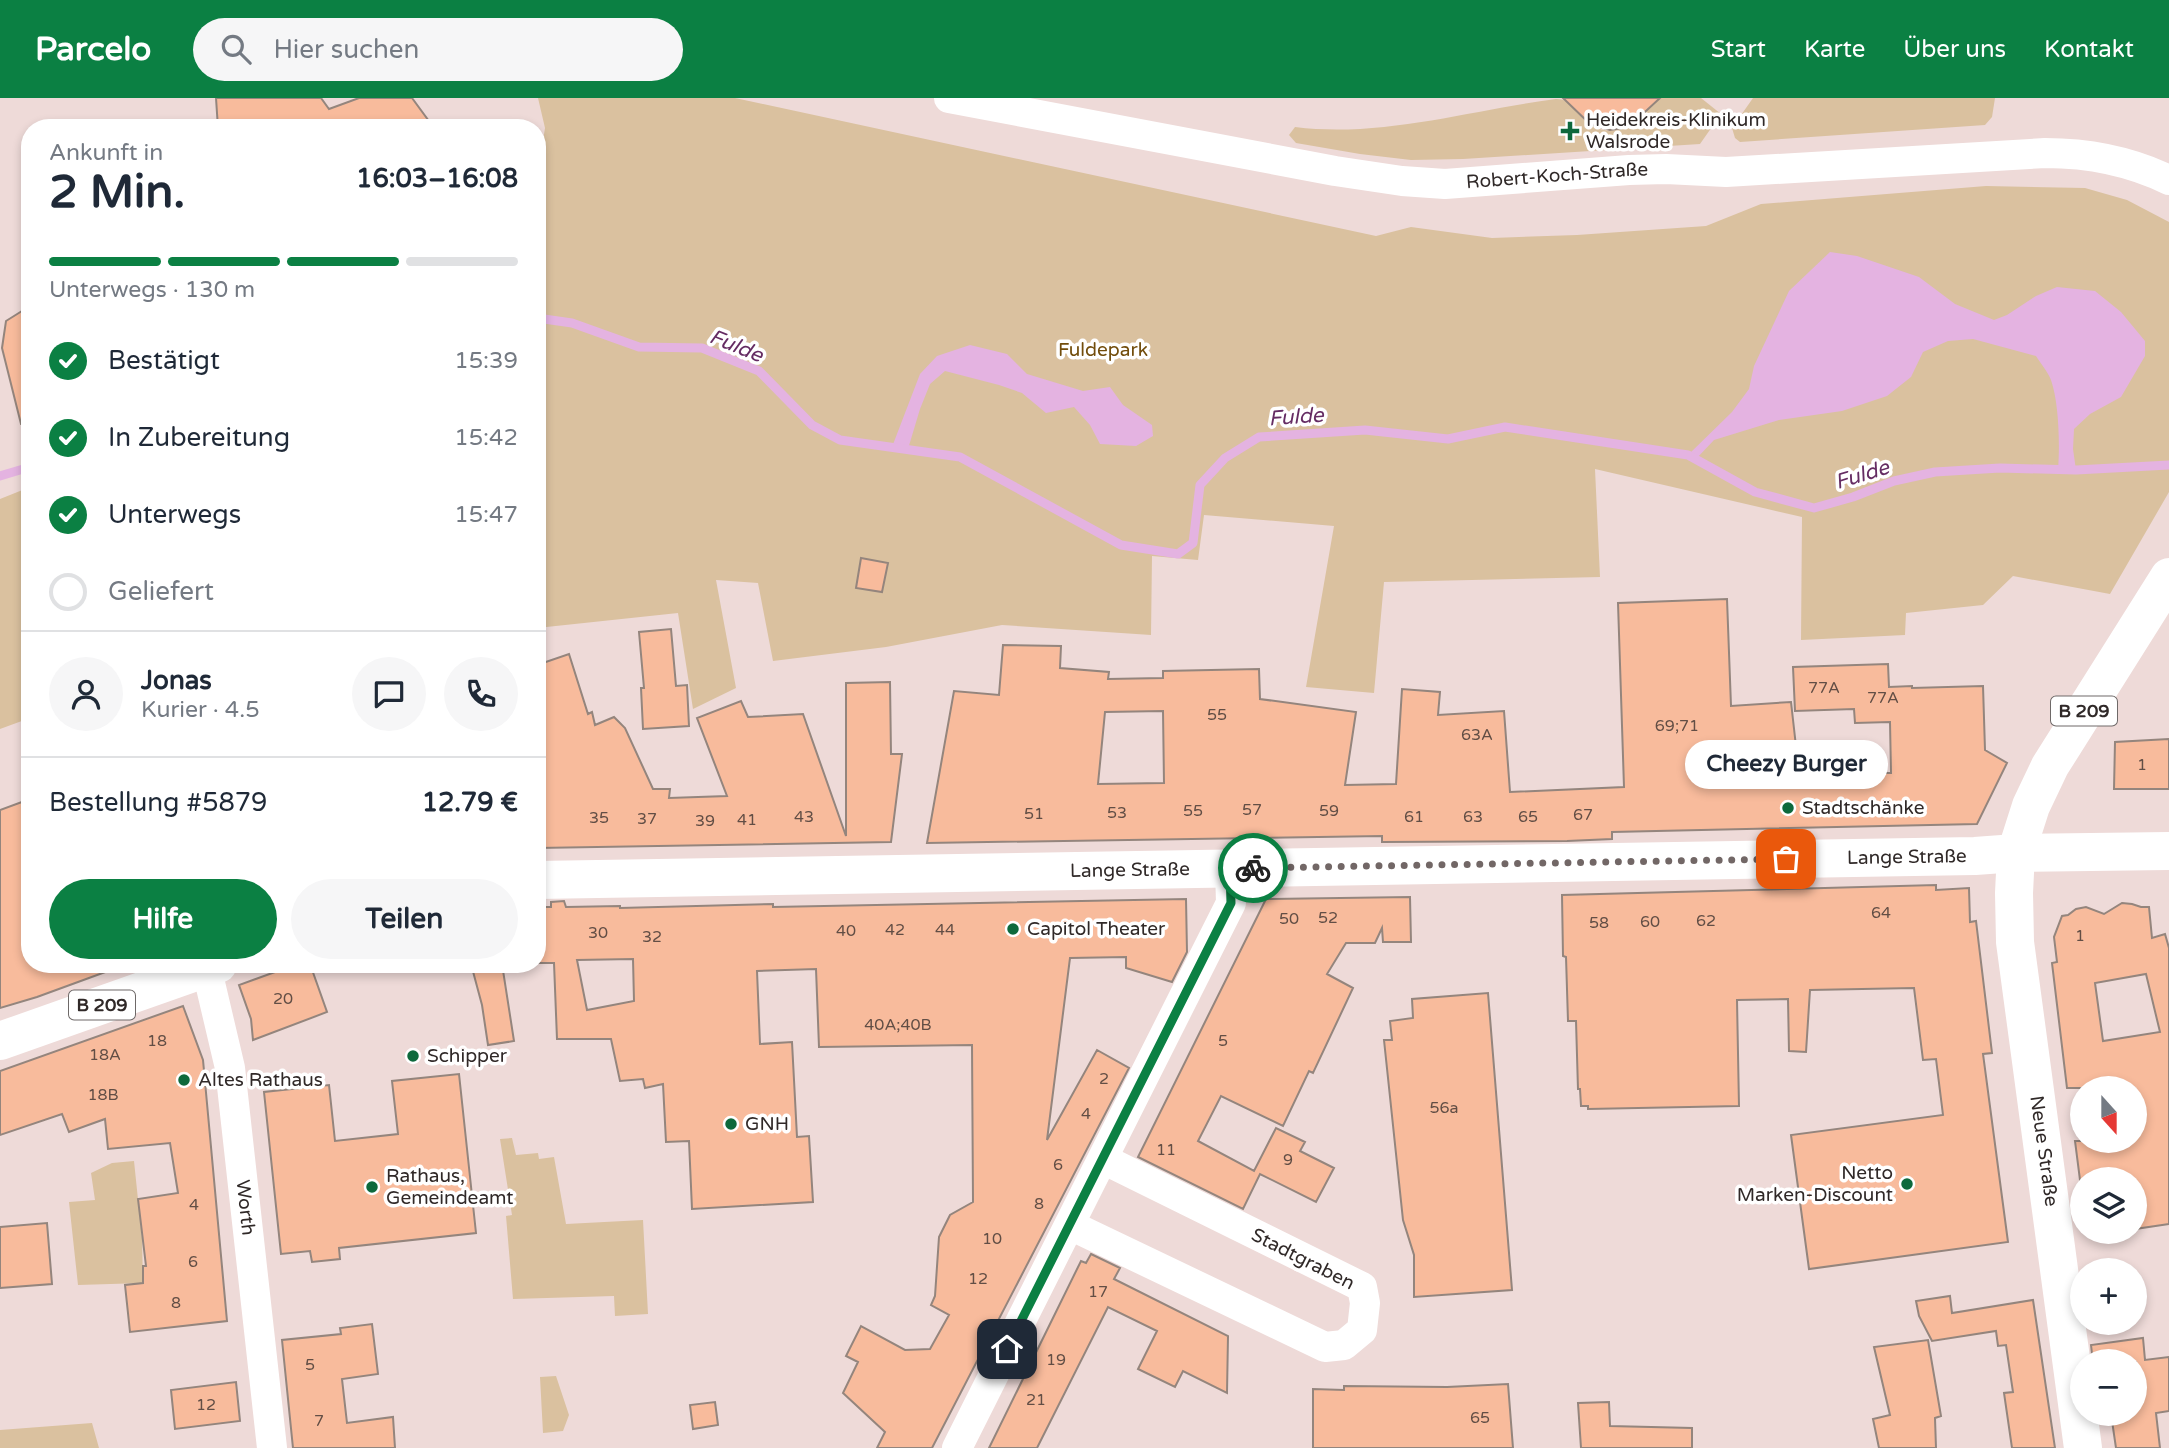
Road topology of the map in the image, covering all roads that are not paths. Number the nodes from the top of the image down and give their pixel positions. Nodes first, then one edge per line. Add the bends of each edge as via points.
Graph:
1 (949, 98) edge
2 (2169, 180) edge
3 (2169, 577) edge
4 (2169, 851) edge
5 (2016, 853) junction
6 (1230, 869) junction
7 (546, 880) edge
8 (194, 973) edge
9 (210, 973) edge
10 (0, 1041) edge
11 (1103, 1158) junction
12 (1070, 1225) junction
13 (272, 1448) edge
14 (957, 1448) edge
15 (2083, 1448) edge

1 - 2 street, Robert-Koch-Straße via 1417,183 1650,169 1726,172 2045,153 2109,159
3 - 5 main road, B 209 via 2050,766
4 - 5 main road, Lange Straße
5 - 6 main road, Lange Straße
5 - 15 main road, Neue Straße / B 209 via 2015,942
6 - 7 main road, Lange Straße
6 - 11 street via 1231,903
8 - 10 main road, B 209
9 - 13 street, Worth via 230,1068
11 - 12 street
11 - 12 street, Stadtgraben via 1362,1287 1362,1330 1344,1345 1325,1347
12 - 14 street

